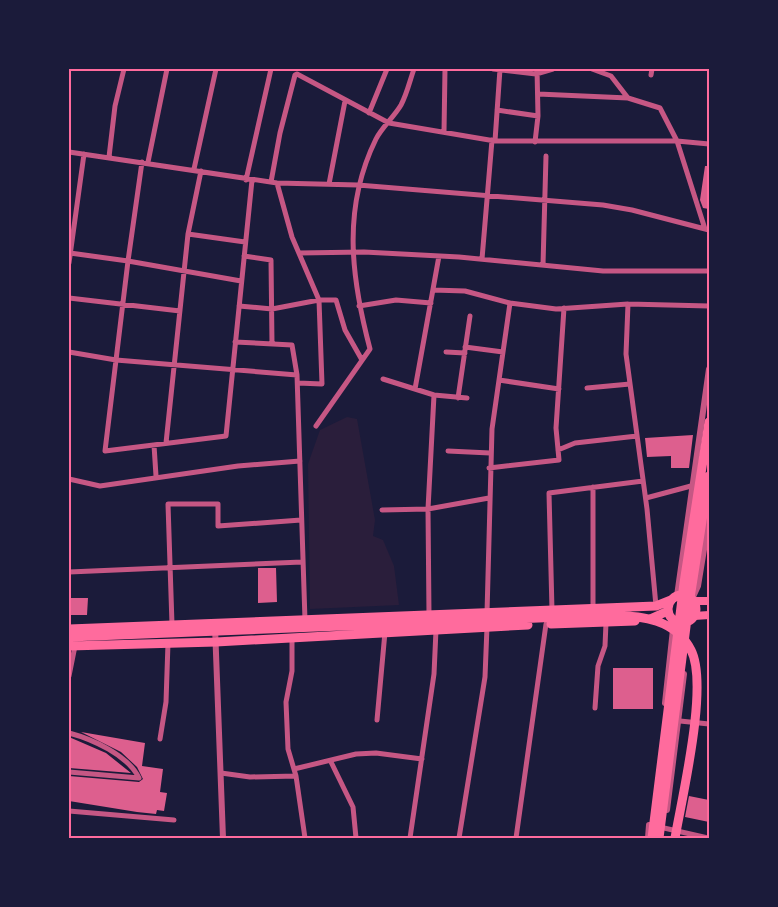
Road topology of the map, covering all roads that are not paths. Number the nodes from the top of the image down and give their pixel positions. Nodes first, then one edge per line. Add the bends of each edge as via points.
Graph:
1 (124, 69) edge
2 (167, 69) edge
3 (216, 69) edge
4 (271, 69) edge
5 (388, 69) edge
6 (414, 69) edge
7 (445, 69) edge
8 (493, 69) edge
9 (500, 69) edge
10 (553, 69) edge
11 (592, 69) edge
12 (652, 69) edge
13 (298, 71) edge
14 (536, 71) edge
15 (651, 75) dead end
16 (538, 94) junction
17 (628, 98) junction
18 (345, 101) junction
19 (497, 110) junction
20 (369, 113) junction
21 (538, 116) junction
22 (389, 122) junction
23 (444, 132) junction
24 (493, 140) junction
25 (677, 141) junction
26 (536, 142) junction
27 (709, 144) edge
28 (69, 152) edge
29 (84, 154) junction
30 (546, 156) dead end
31 (109, 157) junction
32 (145, 162) junction
33 (194, 169) junction
34 (201, 171) junction
35 (246, 180) junction
36 (252, 180) junction
37 (271, 182) junction
38 (278, 183) junction
39 (329, 184) junction
40 (358, 185) junction
41 (487, 196) junction
42 (545, 201) junction
43 (707, 230) edge
44 (188, 234) junction
45 (246, 242) junction
46 (353, 252) junction
47 (70, 253) junction
48 (299, 253) junction
49 (244, 256) junction
50 (439, 256) junction
51 (482, 259) junction
52 (128, 260) junction
53 (69, 263) edge
54 (543, 265) junction
55 (184, 271) junction
56 (709, 271) edge
57 (241, 281) junction
58 (433, 290) junction
59 (69, 298) edge
60 (319, 300) junction
61 (510, 302) junction
62 (431, 303) junction
63 (123, 304) junction
64 (628, 304) junction
65 (239, 306) junction
66 (359, 306) junction
67 (709, 306) edge
68 (564, 308) junction
69 (272, 309) junction
70 (180, 311) junction
71 (470, 316) dead end
72 (235, 342) junction
73 (272, 344) junction
74 (465, 350) junction
75 (69, 352) edge
76 (446, 352) dead end
77 (503, 352) junction
78 (116, 360) junction
79 (362, 360) junction
80 (174, 364) junction
81 (233, 369) junction
82 (709, 369) edge
83 (297, 375) junction
84 (383, 379) dead end
85 (499, 380) junction
86 (298, 383) junction
87 (630, 384) junction
88 (587, 388) dead end
89 (415, 389) junction
90 (559, 389) junction
91 (434, 395) junction
92 (458, 398) junction
93 (467, 398) dead end
94 (709, 422) edge
95 (316, 426) dead end
96 (637, 436) junction
97 (166, 443) junction
98 (154, 444) junction
99 (558, 450) junction
100 (448, 451) dead end
101 (490, 453) junction
102 (300, 461) junction
103 (489, 468) junction
104 (156, 476) junction
105 (709, 476) edge
106 (69, 479) edge
107 (643, 481) junction
108 (691, 486) junction
109 (593, 487) junction
110 (489, 498) junction
111 (646, 498) junction
112 (428, 509) junction
113 (382, 510) dead end
114 (709, 519) edge
115 (301, 520) junction
116 (302, 562) junction
117 (170, 568) junction
118 (69, 572) edge
119 (674, 598) junction
120 (693, 600) junction
121 (709, 601) edge
122 (656, 606) junction
123 (593, 608) junction
124 (552, 610) junction
125 (668, 612) junction
126 (487, 614) junction
127 (709, 615) edge
128 (429, 616) junction
129 (692, 618) junction
130 (305, 620) junction
131 (674, 620) junction
132 (606, 622) junction
133 (215, 623) junction
134 (172, 624) junction
135 (546, 624) junction
136 (487, 627) junction
137 (69, 629) edge
138 (436, 630) junction
139 (385, 632) junction
140 (69, 637) edge
141 (292, 638) junction
142 (216, 642) junction
143 (168, 643) junction
144 (72, 646) edge
145 (69, 676) edge
146 (595, 708) dead end
147 (377, 720) dead end
148 (680, 721) junction
149 (709, 724) edge
150 (69, 733) edge
151 (160, 739) dead end
152 (422, 759) junction
153 (331, 762) junction
154 (294, 769) junction
155 (69, 772) edge
156 (220, 773) junction
157 (296, 776) junction
158 (69, 812) edge
159 (174, 820) dead end
160 (664, 828) junction
161 (223, 838) edge
162 (305, 838) edge
163 (356, 838) edge
164 (410, 838) edge
165 (458, 838) edge
166 (516, 838) edge
167 (648, 838) edge
168 (652, 838) edge
169 (661, 838) edge
170 (675, 838) edge
171 (708, 838) edge

1 - 31 street via 115,106
2 - 32 street
3 - 33 street
4 - 35 street
5 - 20 street
6 - 22 street via 402,103
7 - 23 street
8 - 9 street
9 - 14 street
9 - 19 street
10 - 14 street
11 - 17 street via 611,76
12 - 15 street
13 - 18 street
13 - 37 street via 280,133
14 - 16 street
16 - 17 street
16 - 21 street
17 - 25 street via 660,108
18 - 20 street
18 - 39 street
19 - 21 street
19 - 24 street
20 - 22 street
21 - 26 street
22 - 23 street
22 - 40 street via 377,138
23 - 24 street
24 - 26 street
24 - 41 street
25 - 26 street
25 - 27 street
25 - 43 street
28 - 29 street
29 - 31 street
29 - 47 street
30 - 42 street
31 - 32 street
32 - 33 street
32 - 52 street
33 - 34 street
34 - 35 street
34 - 44 street
35 - 36 street
36 - 37 street
36 - 45 street
37 - 38 street
38 - 39 street
38 - 48 street
39 - 40 street
40 - 41 street
40 - 46 street
41 - 42 street
41 - 51 street
42 - 43 street via 632,210
42 - 54 street
44 - 45 street
44 - 55 street
45 - 49 street
46 - 48 street
46 - 50 street
46 - 66 street
47 - 52 street
47 - 53 street
48 - 60 street
49 - 57 street
49 - 69 street via 271,260
50 - 51 street
50 - 58 street
51 - 54 street
52 - 55 street
52 - 63 street
54 - 56 street via 603,271
55 - 57 street
55 - 70 street
57 - 65 street
58 - 61 street via 465,291
58 - 62 street
59 - 63 street
60 - 69 street
60 - 79 street via 336,300 346,330
60 - 86 street via 322,384
61 - 68 street
61 - 77 street
62 - 66 street via 396,300
62 - 89 street
63 - 70 street
63 - 78 street
64 - 67 street
64 - 68 street
64 - 87 street via 626,354
65 - 69 street
65 - 72 street
66 - 79 street via 370,349
68 - 90 street
69 - 73 street
70 - 80 street
71 - 74 street
72 - 73 street
72 - 81 street
73 - 83 street via 292,345
74 - 76 street
74 - 77 street
74 - 92 street
75 - 78 street
77 - 85 street
78 - 80 street
78 - 98 street via 105,451
79 - 95 street
80 - 81 street
80 - 97 street
81 - 83 street
81 - 97 street via 226,436
82 - 108 street
83 - 86 street
84 - 89 street
85 - 90 street
85 - 101 street
86 - 102 street
87 - 88 street
87 - 96 street
89 - 91 street
90 - 99 street
91 - 92 street
91 - 112 street
92 - 93 street
94 - 168 main road via 684,583
96 - 99 street via 575,443
96 - 107 street
97 - 98 street
98 - 104 street
99 - 103 street via 559,460
100 - 101 street
101 - 103 street
102 - 104 street
102 - 115 street
103 - 110 street
104 - 106 street via 100,486
105 - 169 main road via 692,584
107 - 109 street
107 - 111 street
108 - 111 street
108 - 119 street
109 - 123 street
109 - 124 street via 549,493
110 - 112 street
110 - 126 street
111 - 122 street
112 - 113 street
112 - 128 street
114 - 120 street
115 - 116 street
115 - 117 street via 218,526 218,504 168,504
116 - 117 street
116 - 130 street
117 - 118 street
117 - 134 street
119 - 120 main road via 686,595
119 - 122 main road
119 - 125 main road
120 - 121 main road
120 - 129 main road via 696,611
122 - 123 main road
123 - 124 main road
124 - 126 main road
125 - 131 main road
125 - 132 main road via 647,621
126 - 128 main road
127 - 129 main road
128 - 130 main road
129 - 131 main road via 683,622
129 - 148 street
130 - 133 main road
131 - 167 street
132 - 135 main road
132 - 146 street
133 - 134 main road
133 - 142 street
134 - 137 main road
135 - 136 main road
135 - 166 street
136 - 138 main road
136 - 165 street via 485,677
138 - 139 main road
138 - 152 street via 434,674
139 - 141 main road
139 - 147 street
140 - 170 main road via 644,616 665,624 681,637 691,650 696,668 697,694
141 - 142 main road
141 - 154 street via 292,671 286,702 288,749
142 - 143 main road
142 - 156 street
143 - 144 main road
143 - 151 street via 166,702
144 - 145 street
148 - 149 street
148 - 160 street
150 - 155 street via 85,737 115,754 134,769 139,778
152 - 153 street via 376,753 356,754
152 - 164 street
153 - 154 street
153 - 163 street via 354,807
154 - 157 street
156 - 157 street via 250,777
156 - 161 street
157 - 162 street
158 - 159 street
160 - 169 street
160 - 171 street

